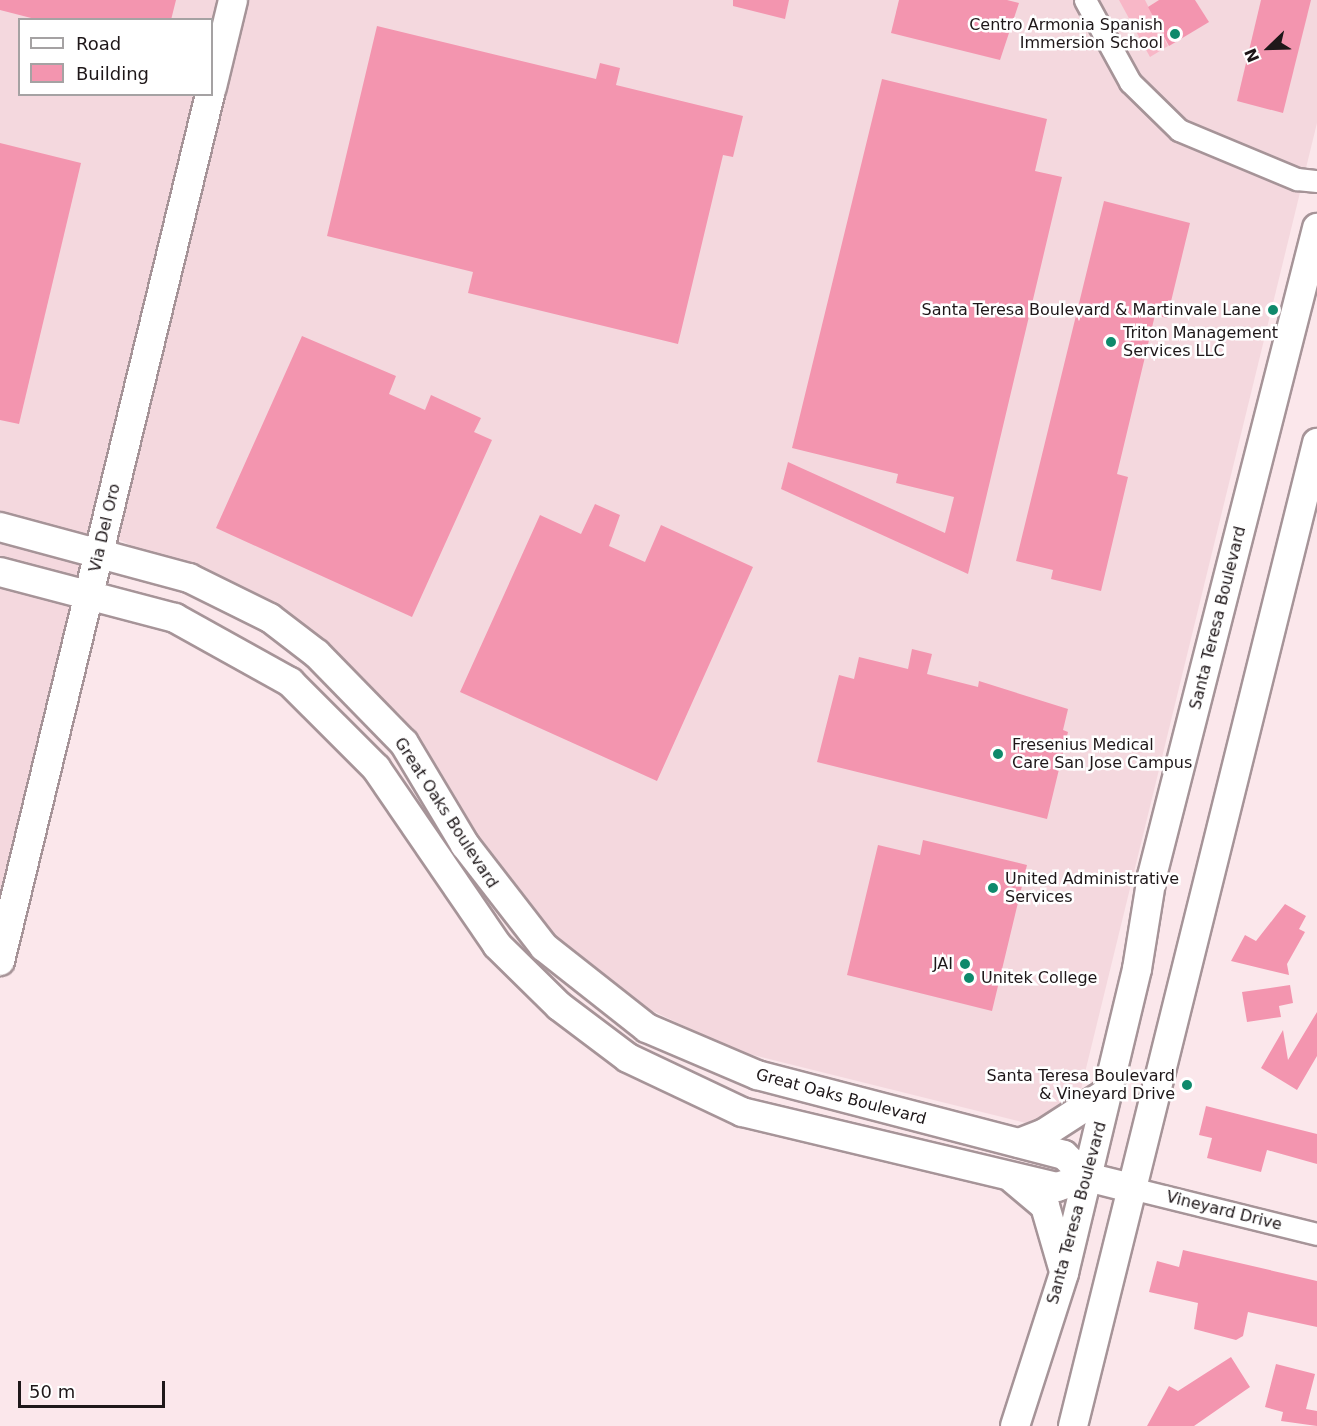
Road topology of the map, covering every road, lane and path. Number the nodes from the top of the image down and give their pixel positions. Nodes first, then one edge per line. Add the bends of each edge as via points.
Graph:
1 (233, 0) edge
2 (1085, 0) edge
3 (213, 83) edge
4 (210, 96) edge
5 (1317, 181) edge
6 (1317, 228) edge
7 (1317, 443) edge
8 (0, 527) edge
9 (100, 551) junction
10 (0, 572) edge
11 (90, 594) junction
12 (0, 961) edge
13 (1108, 1092) junction
14 (1019, 1143) junction
15 (1009, 1175) junction
16 (1088, 1178) junction
17 (1131, 1188) junction
18 (1317, 1234) edge
19 (1064, 1273) junction
20 (1015, 1426) edge
21 (1073, 1426) edge

1 - 3 main road
2 - 5 street via 1130,82 1179,130 1297,179
4 - 9 main road, Via Del Oro
6 - 13 main road, Santa Teresa Boulevard via 1152,876 1137,969
7 - 17 main road
8 - 9 main road, Great Oaks Boulevard
9 - 11 main road, Via Del Oro
9 - 14 main road, Great Oaks Boulevard via 189,578 270,618 317,654 404,743 465,845 544,947 647,1028 756,1076
10 - 11 main road, Great Oaks Boulevard
11 - 12 main road, Via Del Oro
11 - 15 main road, Great Oaks Boulevard via 175,618 290,682 376,768 496,945 559,1006 628,1058 742,1112
13 - 14 main road via 1043,1134
13 - 16 main road, Santa Teresa Boulevard
14 - 16 main road, Great Oaks Boulevard via 1064,1155
15 - 16 main road, Great Oaks Boulevard via 1057,1186
15 - 19 main road via 1045,1206
16 - 17 main road, Great Oaks Boulevard
16 - 19 main road, Santa Teresa Boulevard
17 - 18 street, Vineyard Drive
17 - 21 main road
19 - 20 main road, Santa Teresa Boulevard

